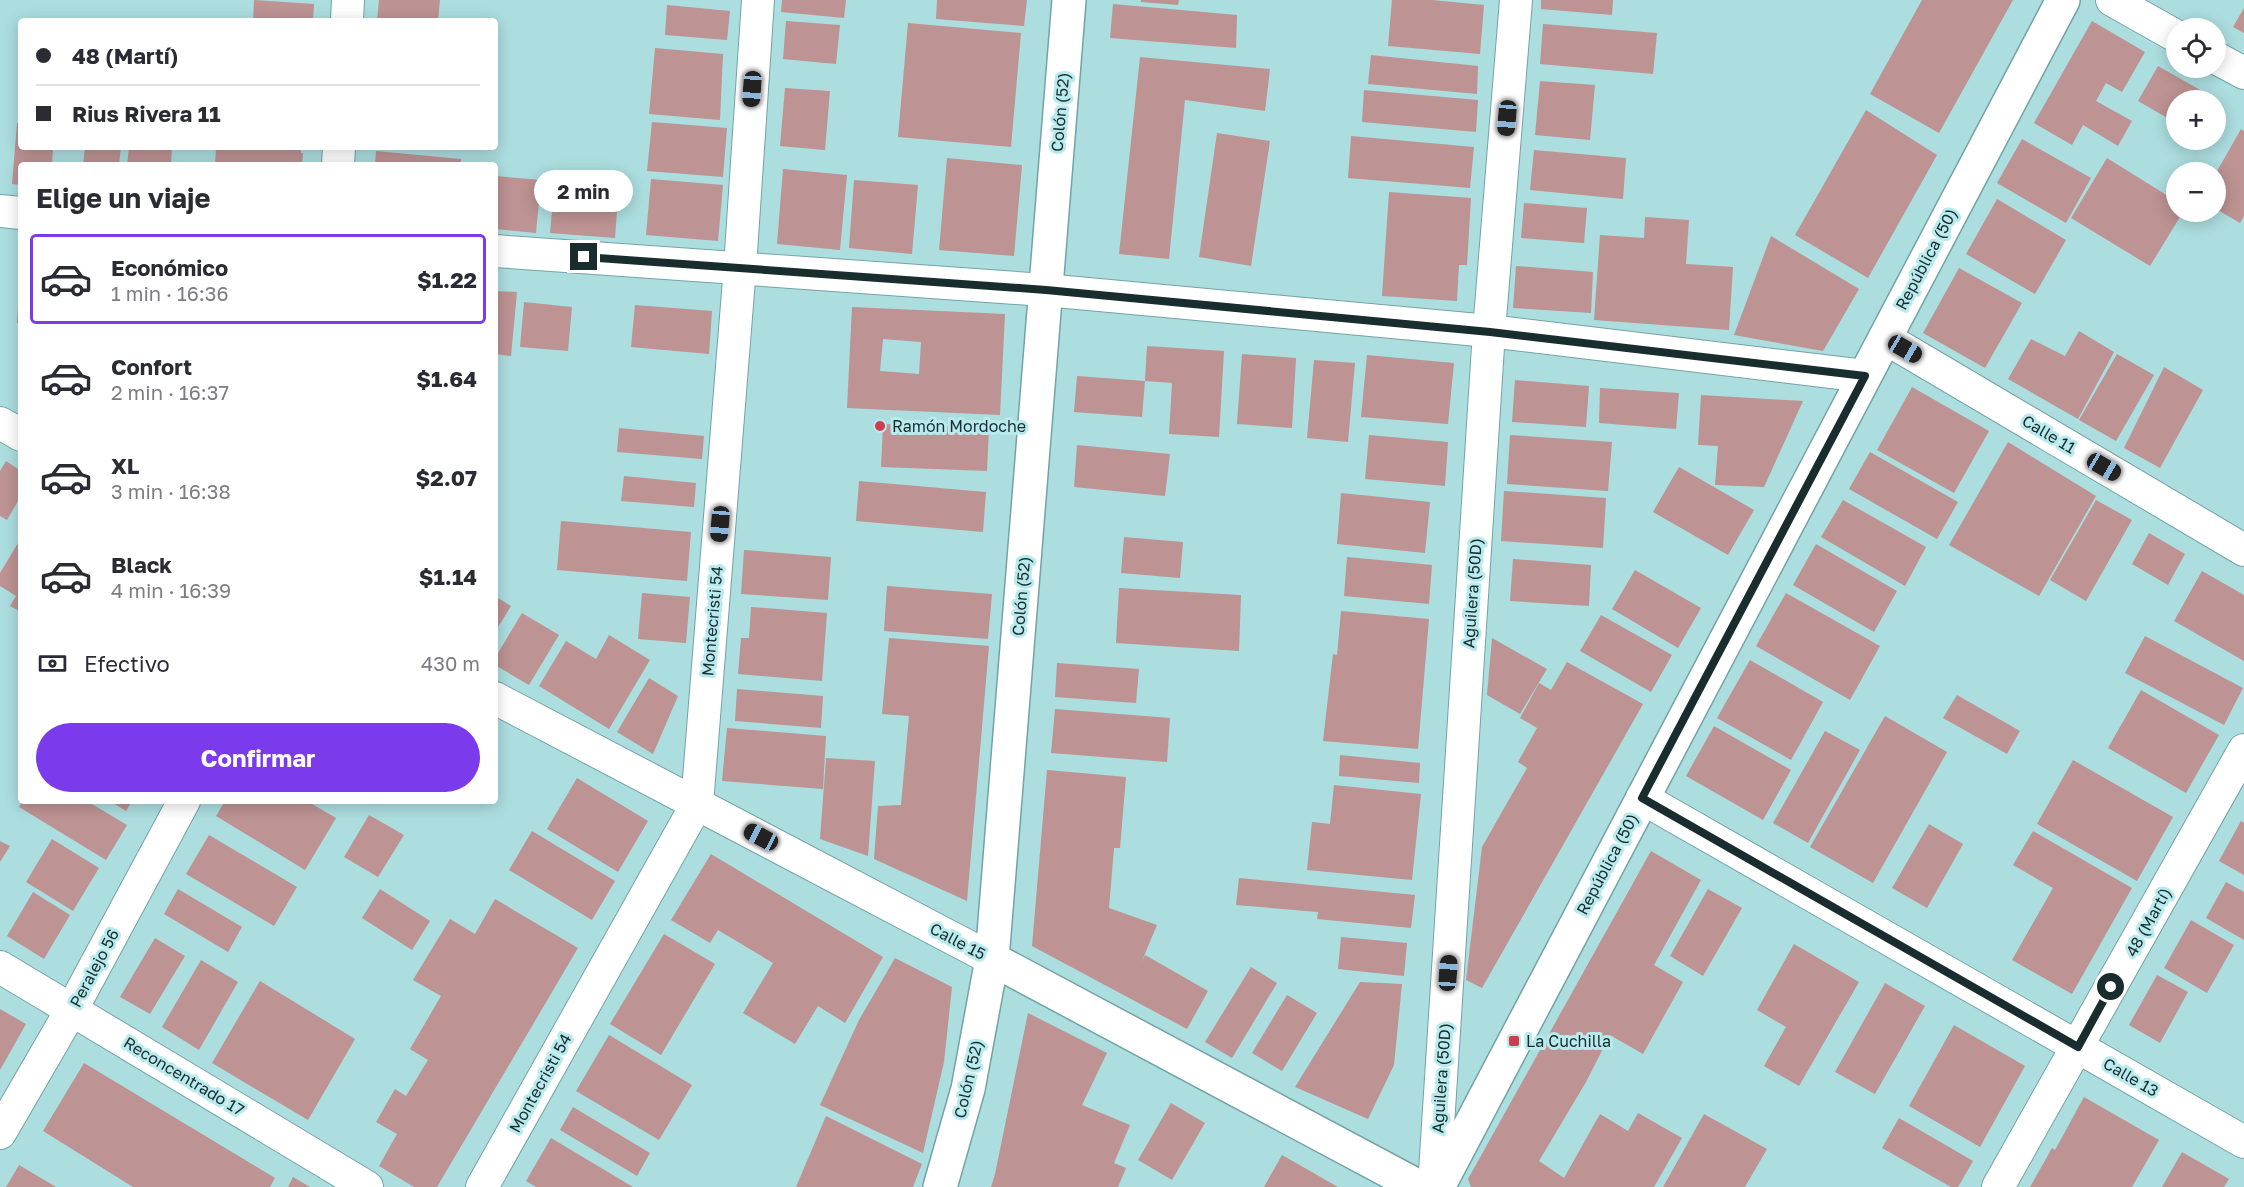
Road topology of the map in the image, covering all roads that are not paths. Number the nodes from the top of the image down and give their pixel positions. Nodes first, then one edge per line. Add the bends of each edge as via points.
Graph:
1 (348, 0) edge
2 (758, 0) edge
3 (1069, 0) edge
4 (1516, 0) edge
5 (2063, 0) edge
6 (2112, 0) edge
7 (347, 18) edge
8 (2166, 30) edge
9 (2226, 63) edge
10 (2244, 73) edge
11 (0, 211) edge
12 (18, 213) edge
13 (498, 251) edge
14 (740, 267) junction
15 (1046, 290) junction
16 (1490, 332) junction
17 (1885, 338) junction
18 (1865, 376) junction
19 (0, 423) edge
20 (18, 433) edge
21 (2244, 550) edge
22 (498, 700) edge
23 (2244, 750) edge
24 (1642, 798) junction
25 (182, 804) edge
26 (697, 804) junction
27 (992, 959) junction
28 (0, 967) edge
29 (72, 1009) junction
30 (2078, 1047) junction
31 (0, 1133) edge
32 (2244, 1142) edge
33 (367, 1187) edge
34 (482, 1187) edge
35 (940, 1187) edge
36 (1419, 1187) edge
37 (1436, 1187) edge
38 (1998, 1187) edge

1 - 7 street
2 - 14 street, Montecristi 54
3 - 15 main road, Colón (52)
4 - 16 street, Aguilera (50D)
5 - 17 main road, República (50)
6 - 8 street
9 - 10 street
11 - 12 street
13 - 14 street
14 - 15 street
14 - 26 street, Montecristi 54
15 - 16 street
15 - 27 main road, Colón (52)
16 - 18 street
16 - 37 street, Aguilera (50D)
17 - 18 main road, República (50)
17 - 21 street, Calle 11
18 - 24 main road, República (50)
19 - 20 street
22 - 26 street, Calle 15
23 - 30 street, 48 (Martí)
24 - 30 street, Calle 13
24 - 37 main road, República (50)
25 - 29 street, Peralejo 56
26 - 27 street, Calle 15
26 - 34 street, Montecristi 54
27 - 35 main road, Colón (52) via 968,1089
27 - 36 main road, Calle 15
28 - 29 street, Reconcentrado 17
29 - 31 street, Peralejo 56
29 - 33 street, Reconcentrado 17
30 - 32 street, Calle 13
30 - 38 street, 48 (Martí)

